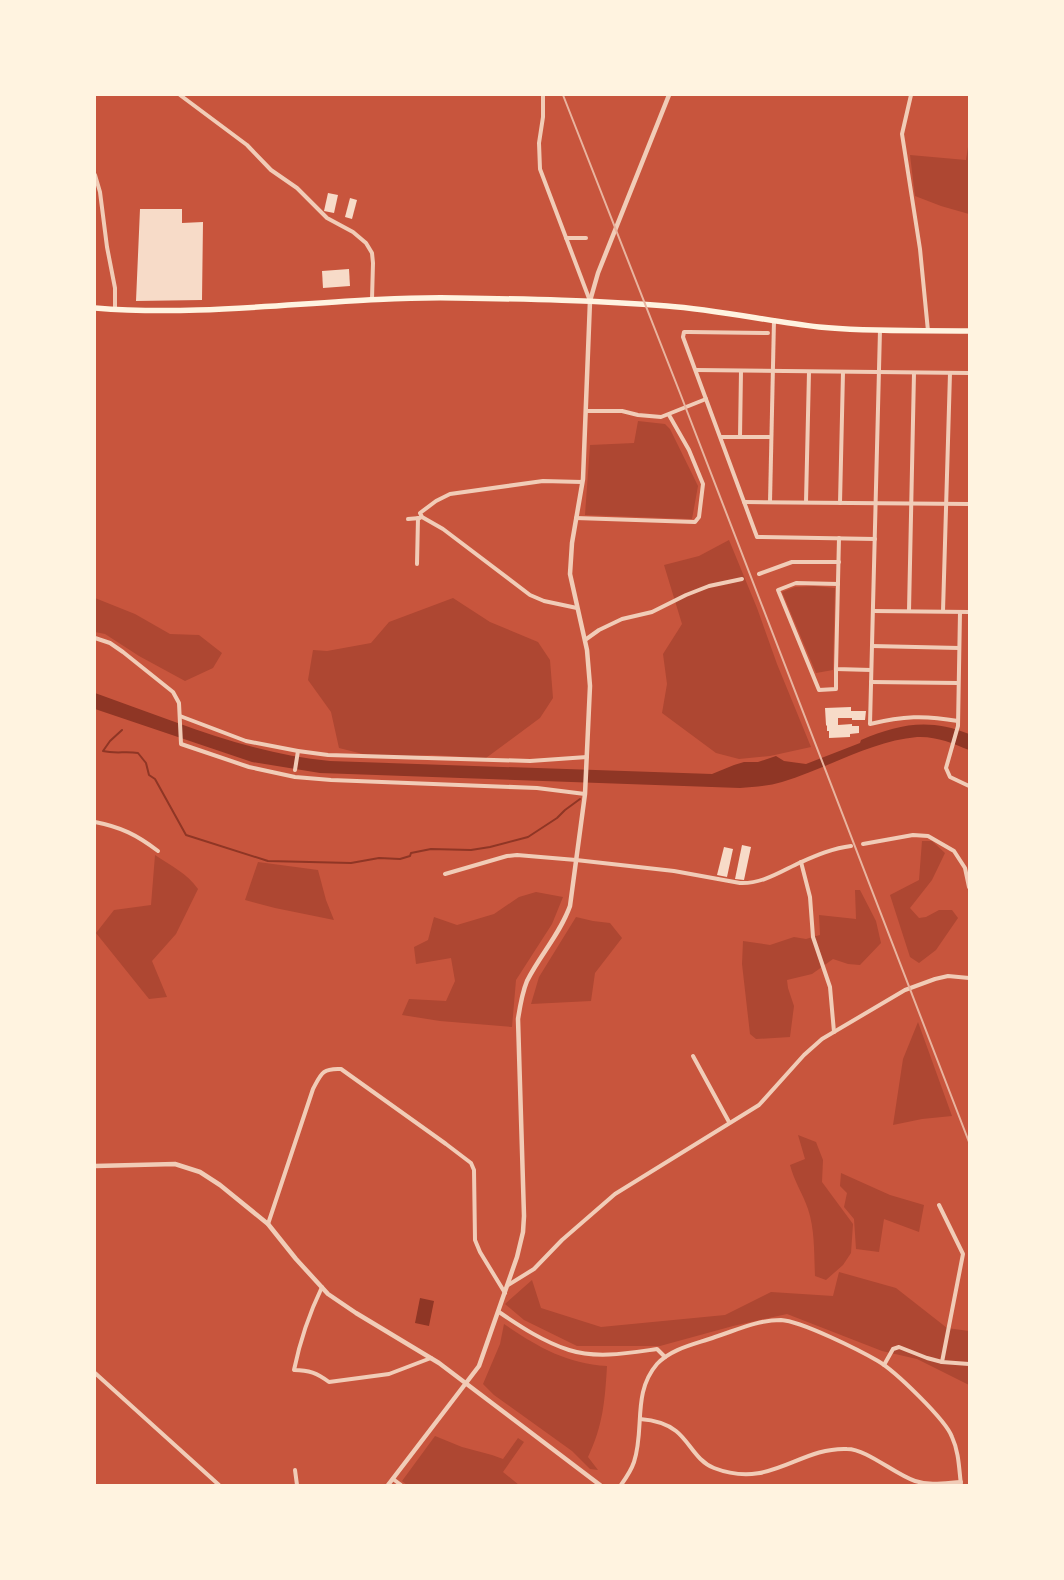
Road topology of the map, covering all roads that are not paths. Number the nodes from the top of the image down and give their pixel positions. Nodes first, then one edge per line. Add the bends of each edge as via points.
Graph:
1 (180, 95) edge
2 (543, 95) edge
3 (669, 95) edge
4 (911, 95) edge
5 (95, 175) edge
6 (566, 238) junction
7 (586, 238) dead end
8 (372, 299) junction
9 (590, 301) junction
10 (95, 308) edge
11 (116, 310) junction
12 (774, 320) junction
13 (880, 330) junction
14 (928, 330) junction
15 (969, 331) edge
16 (768, 333) dead end
17 (696, 370) junction
18 (741, 371) junction
19 (773, 371) junction
20 (809, 372) junction
21 (844, 372) junction
22 (879, 372) junction
23 (914, 373) junction
24 (950, 373) junction
25 (969, 374) edge
26 (706, 399) junction
27 (586, 412) junction
28 (669, 415) junction
29 (720, 437) junction
30 (740, 437) junction
31 (771, 437) junction
32 (582, 482) junction
33 (744, 502) junction
34 (770, 502) junction
35 (806, 502) junction
36 (840, 503) junction
37 (876, 503) junction
38 (911, 504) junction
39 (946, 504) junction
40 (969, 504) edge
41 (420, 518) junction
42 (576, 518) junction
43 (408, 519) dead end
44 (839, 538) junction
45 (875, 539) junction
46 (839, 562) junction
47 (417, 564) dead end
48 (759, 574) dead end
49 (742, 579) dead end
50 (838, 584) junction
51 (577, 608) junction
52 (873, 611) junction
53 (908, 611) junction
54 (943, 612) junction
55 (960, 612) junction
56 (969, 612) edge
57 (95, 638) edge
58 (585, 640) junction
59 (872, 646) junction
60 (959, 648) junction
61 (836, 668) junction
62 (872, 670) junction
63 (871, 682) junction
64 (958, 683) junction
65 (819, 690) junction
66 (814, 691) dead end
67 (180, 716) junction
68 (958, 721) junction
69 (298, 751) junction
70 (587, 757) junction
71 (295, 770) dead end
72 (969, 786) edge
73 (585, 794) junction
74 (95, 822) edge
75 (863, 844) dead end
76 (851, 846) dead end
77 (158, 851) dead end
78 (576, 860) junction
79 (801, 862) junction
80 (445, 874) dead end
81 (969, 887) edge
82 (969, 978) edge
83 (834, 1032) junction
84 (693, 1056) dead end
85 (729, 1122) junction
86 (95, 1166) edge
87 (939, 1205) dead end
88 (268, 1224) junction
89 (508, 1285) junction
90 (322, 1287) junction
91 (505, 1293) junction
92 (499, 1312) junction
93 (665, 1357) junction
94 (431, 1358) junction
95 (942, 1362) junction
96 (969, 1364) edge
97 (884, 1365) junction
98 (95, 1373) edge
99 (466, 1382) junction
100 (640, 1419) junction
101 (295, 1470) dead end
102 (394, 1479) junction
103 (961, 1484) edge
104 (219, 1485) edge
105 (297, 1485) edge
106 (388, 1485) edge
107 (401, 1485) edge
108 (600, 1485) edge
109 (621, 1485) edge

1 - 8 street via 247,145 327,218 353,232 366,244 372,253
2 - 6 street via 540,169
3 - 9 street via 598,273
4 - 14 street via 902,134 920,250
5 - 11 street
6 - 7 street
6 - 9 street
8 - 9 main road
8 - 11 main road via 220,310
9 - 12 main road via 667,306
9 - 27 street
10 - 11 main road
12 - 13 main road
12 - 19 street
13 - 14 main road
13 - 22 street
14 - 15 main road
16 - 17 street via 684,332
17 - 18 street
17 - 26 street
18 - 19 street
18 - 30 street
19 - 20 street
19 - 31 street
20 - 21 street
20 - 35 street
21 - 22 street
21 - 36 street
22 - 23 street
22 - 37 street
23 - 24 street
23 - 38 street
24 - 25 street
24 - 39 street
26 - 28 street
26 - 29 street
27 - 28 street
27 - 32 street
28 - 42 street via 703,484 699,517 695,522
29 - 30 street
29 - 33 street
30 - 31 street
31 - 34 street
32 - 41 street via 543,481 450,494 420,513
32 - 42 street
33 - 34 street
33 - 44 street via 757,537
34 - 35 street
35 - 36 street
36 - 37 street
37 - 38 street
37 - 45 street
38 - 39 street
38 - 53 street
39 - 40 street
39 - 54 street
41 - 43 street
41 - 47 street
41 - 51 street via 443,529 530,595
42 - 51 street via 570,574
44 - 45 street
44 - 46 street
45 - 52 street
46 - 48 street via 792,562
46 - 50 street
49 - 58 street via 709,586 652,612 622,619
50 - 61 street
50 - 65 street via 796,583 778,590
51 - 58 street
52 - 53 street
52 - 59 street
53 - 54 street
54 - 55 street
55 - 56 street
55 - 60 street
57 - 67 street via 110,643 173,692 179,703
58 - 70 street via 590,686
59 - 60 street
59 - 62 street
60 - 64 street
61 - 62 street
61 - 65 street via 836,689
62 - 63 street
63 - 64 street
63 - 68 street via 870,724 898,717
64 - 68 street
65 - 66 street
67 - 69 street via 246,741
67 - 73 street via 181,744 249,767 295,777 537,788
68 - 72 street via 946,768 950,777
69 - 70 street via 530,761
69 - 71 street
70 - 73 street
73 - 78 street
74 - 77 street via 130,832
75 - 81 street via 913,835 928,836 954,851 965,868
76 - 79 street
78 - 79 street via 674,871 740,884 768,878
78 - 80 street via 507,856
78 - 89 street via 565,920 527,982 520,1006 524,1216
79 - 83 street via 810,898 813,937 830,987
82 - 83 street via 935,978 905,990
83 - 85 street via 804,1055 759,1105
84 - 85 street
85 - 89 street via 615,1194 534,1269
86 - 88 street via 160,1163 186,1166 220,1185
87 - 95 street via 963,1254
88 - 90 street
88 - 91 street via 313,1089 322,1073 330,1068 341,1069 470,1163 474,1170 475,1240
89 - 91 street
90 - 94 street via 356,1313
90 - 94 street via 306,1324 294,1370 317,1373 329,1382 388,1374
91 - 92 street
92 - 93 street via 538,1337 571,1351 602,1354 657,1349
92 - 99 street via 479,1366
93 - 97 street via 747,1325 780,1320 791,1321 845,1344
93 - 100 street via 648,1379 642,1394
94 - 99 street
95 - 96 street
95 - 97 street via 899,1347 893,1348
97 - 103 street via 946,1426 957,1452
98 - 104 street
99 - 102 street
99 - 108 street
100 - 103 street via 664,1424 677,1431 701,1460 713,1468 739,1474 760,1474 825,1450 849,1448 916,1481
100 - 109 street via 634,1462
101 - 105 street
102 - 106 street
102 - 107 street

